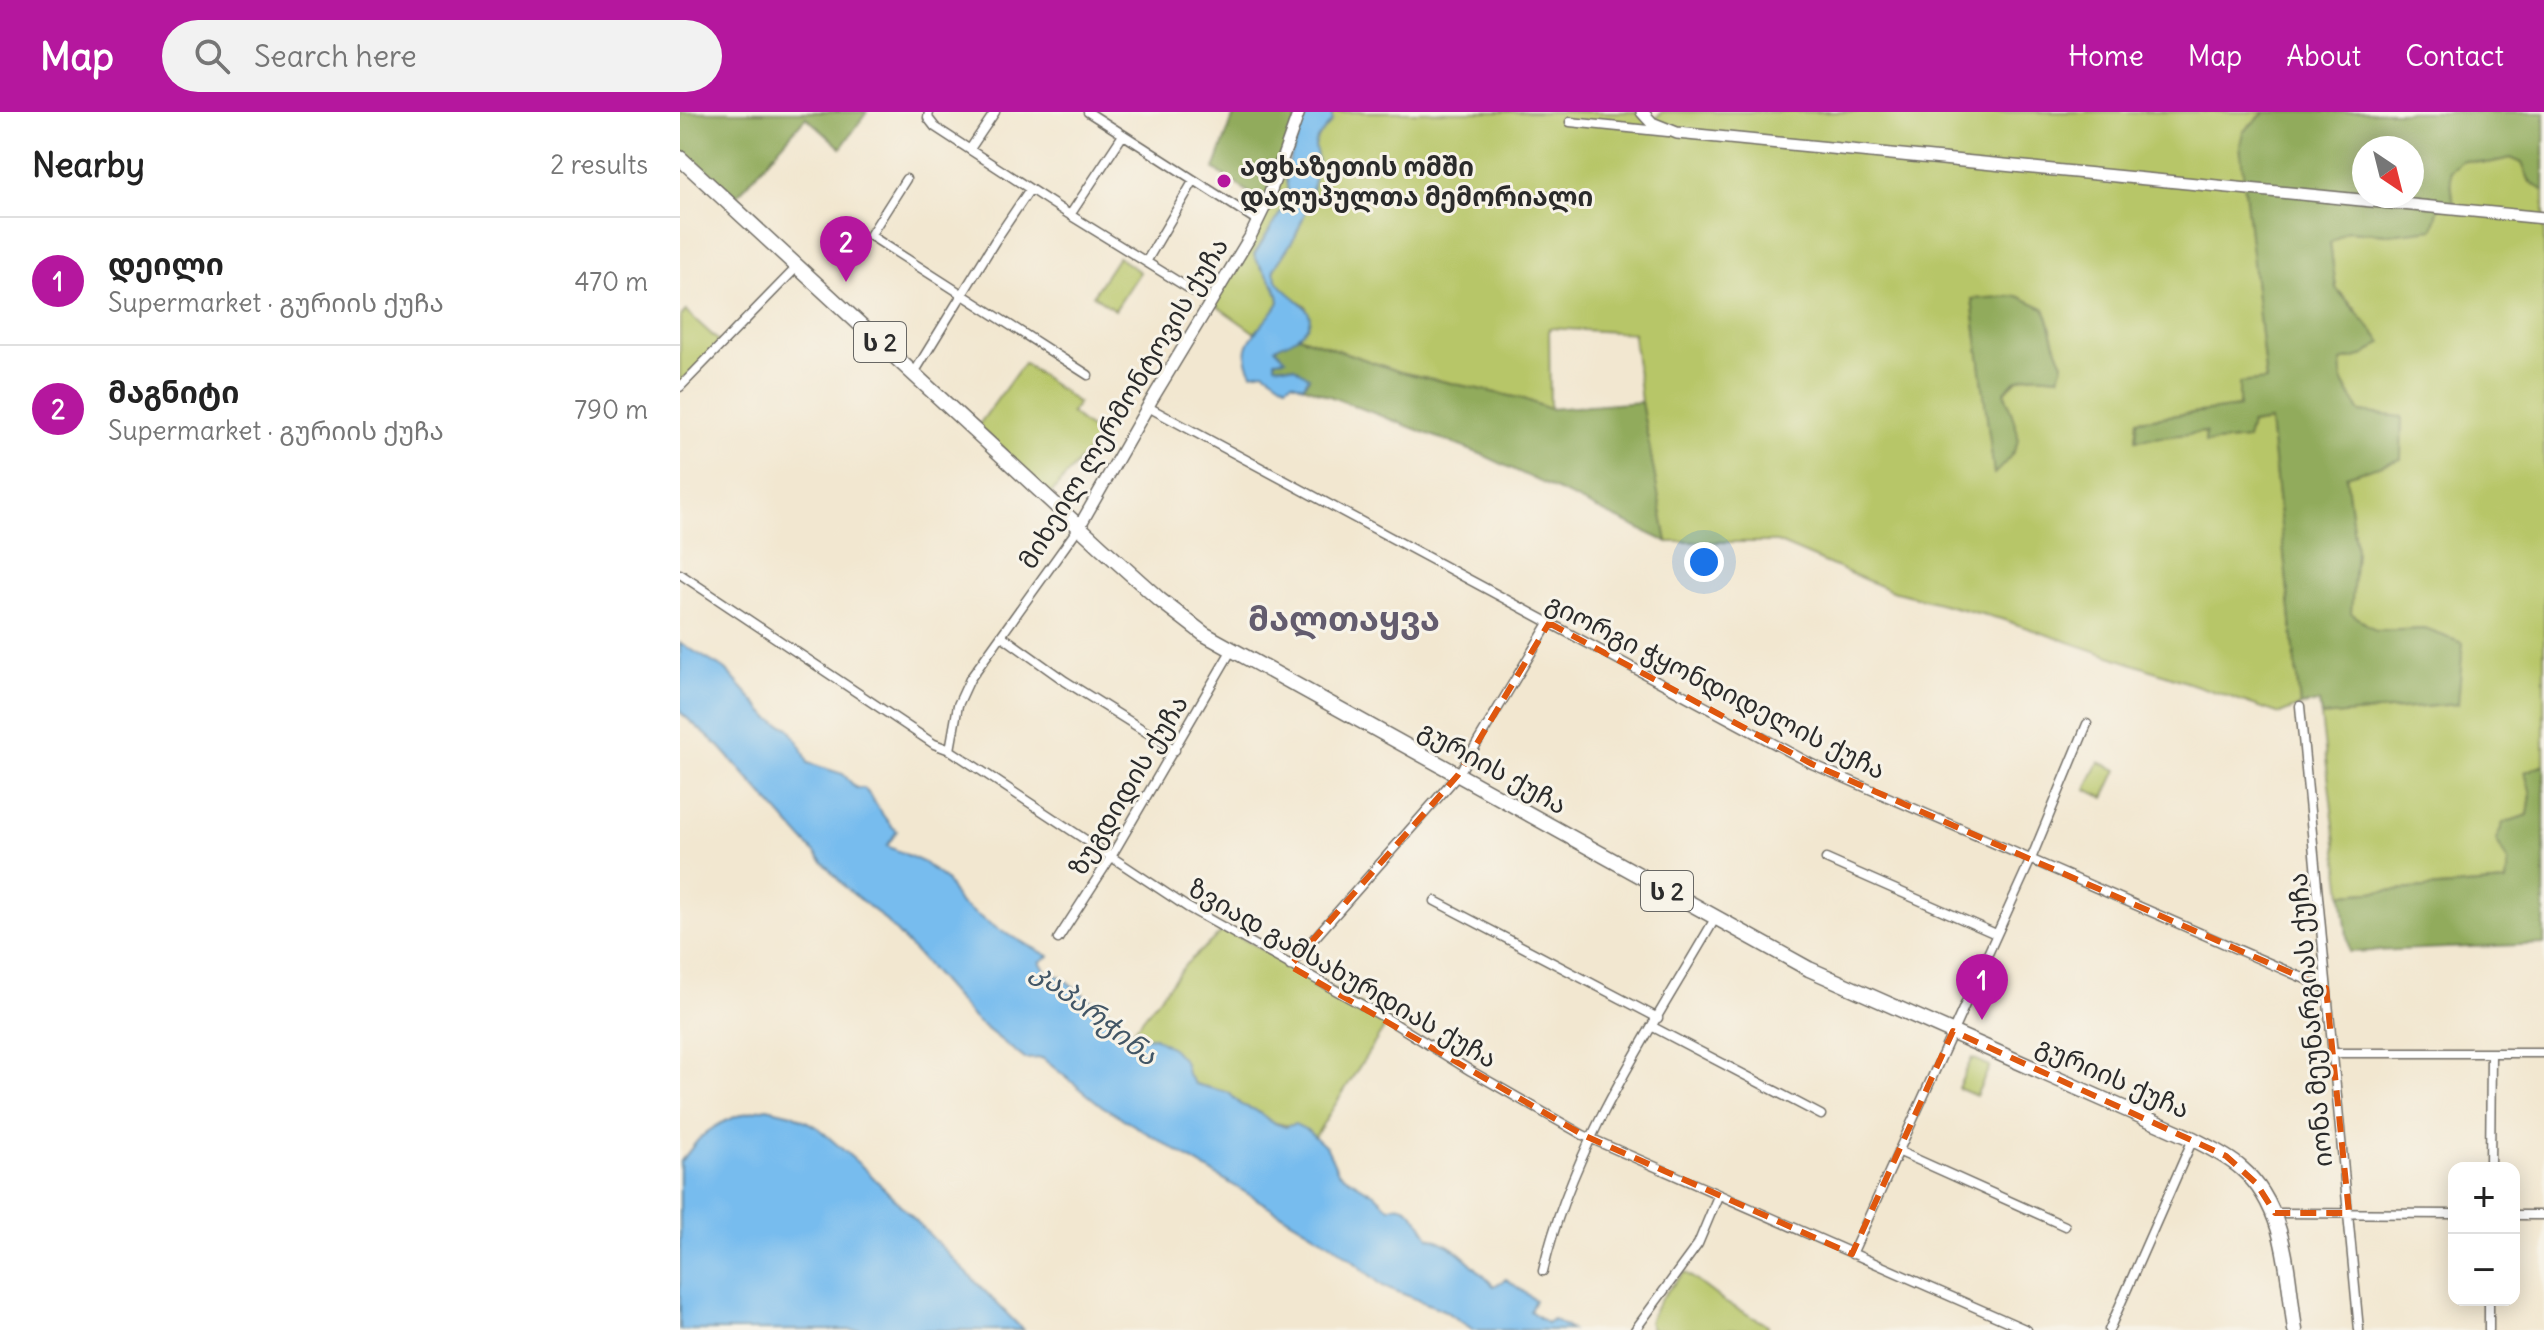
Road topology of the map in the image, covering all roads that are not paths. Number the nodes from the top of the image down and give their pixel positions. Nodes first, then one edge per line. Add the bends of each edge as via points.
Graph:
1 (929, 112) edge
2 (995, 112) edge
3 (1088, 112) edge
4 (1299, 112) edge
5 (1642, 112) edge
6 (1570, 122) dead end
7 (1677, 133) junction
8 (1123, 135) junction
9 (970, 149) junction
10 (680, 158) edge
11 (906, 179) dead end
12 (1194, 180) junction
13 (1030, 189) junction
14 (1070, 215) junction
15 (2544, 218) edge
16 (1258, 221) junction
17 (1146, 262) junction
18 (798, 266) junction
19 (963, 296) junction
20 (1211, 302) junction
21 (914, 373) junction
22 (1088, 375) dead end
23 (680, 387) edge
24 (1148, 407) junction
25 (1079, 527) junction
26 (680, 574) edge
27 (1549, 623) junction
28 (1002, 636) junction
29 (1231, 651) junction
30 (2300, 706) dead end
31 (2087, 724) dead end
32 (950, 750) junction
33 (1175, 750) junction
34 (1458, 775) junction
35 (1111, 857) junction
36 (1826, 859) dead end
37 (2031, 859) junction
38 (1435, 901) dead end
39 (1716, 917) junction
40 (1996, 934) junction
41 (1058, 939) dead end
42 (1290, 966) junction
43 (2326, 988) junction
44 (1658, 1018) junction
45 (1653, 1027) junction
46 (1952, 1032) junction
47 (2333, 1053) junction
48 (2544, 1053) edge
49 (2491, 1054) junction
50 (1821, 1115) dead end
51 (1589, 1138) junction
52 (2193, 1139) junction
53 (1898, 1151) junction
54 (2490, 1162) edge
55 (1718, 1196) junction
56 (2275, 1213) junction
57 (2349, 1213) junction
58 (2448, 1214) edge
59 (2520, 1215) edge
60 (2544, 1215) edge
61 (2065, 1226) dead end
62 (1852, 1254) junction
63 (1543, 1271) dead end
64 (2489, 1306) edge
65 (1635, 1330) edge
66 (2027, 1330) edge
67 (2109, 1330) edge
68 (2295, 1330) edge
69 (2359, 1330) edge
70 (2489, 1330) edge

1 - 9 street via 935,127
2 - 9 street
3 - 8 street
4 - 16 street, მიხეილ ლერმონტოვის ქუჩა
5 - 7 street via 1652,123
6 - 7 street
7 - 15 street
8 - 12 street
8 - 14 street
9 - 13 street
10 - 18 highway, გურიის ქუჩა / ს 2
11 - 19 street via 871,236
12 - 16 street
12 - 17 street
13 - 14 street
13 - 19 street
14 - 17 street
16 - 20 street, მიხეილ ლერმონტოვის ქუჩა
17 - 20 street
18 - 21 highway, გურიის ქუჩა / ს 2
18 - 23 street
19 - 21 street
19 - 22 street
20 - 24 street, მიხეილ ლერმონტოვის ქუჩა
21 - 25 highway, გურიის ქუჩა / ს 2
24 - 25 street, მიხეილ ლერმონტოვის ქუჩა
24 - 27 street, გიორგი ჭყონდიდელის ქუჩა
25 - 28 street, მიხეილ ლერმონტოვის ქუჩა
25 - 29 highway, გურიის ქუჩა / ს 2 via 1160,600
26 - 32 street, ზვიად გამსახურდიას ქუჩა
27 - 34 street
27 - 37 street, გიორგი ჭყონდიდელის ქუჩა via 1812,764
28 - 32 street, მიხეილ ლერმონტოვის ქუჩა via 958,705
28 - 33 street
29 - 33 street, ზუგდიდის ქუჩა
29 - 34 highway, გურიის ქუჩა / ს 2
30 - 43 street, იონა მეუნარგიას ქუჩა
31 - 37 street
32 - 35 street, ზვიად გამსახურდიას ქუჩა
33 - 35 street, ზუგდიდის ქუჩა
34 - 39 highway, გურიის ქუჩა / ს 2
34 - 42 street
35 - 41 street, ზუგდიდის ქუჩა
35 - 42 street, ზვიად გამსახურდიას ქუჩა
36 - 40 street
37 - 40 street
37 - 43 street, გიორგი ჭყონდიდელის ქუჩა
38 - 44 street
39 - 44 street
39 - 46 highway, გურიის ქუჩა / ს 2 via 1809,969
40 - 46 street
42 - 51 street, ზვიად გამსახურდიას ქუჩა
43 - 47 street, იონა მეუნარგიას ქუჩა
44 - 45 street
45 - 50 street
45 - 51 street
46 - 52 highway, გურიის ქუჩა / ს 2
46 - 53 street
47 - 49 street
47 - 57 street, იონა მეუნარგიას ქუჩა
48 - 49 street
49 - 54 street
51 - 55 street, ზვიად გამსახურდიას ქუჩა
51 - 63 street
52 - 56 highway, გურიის ქუჩა / ს 2 via 2243,1169
52 - 67 street
53 - 61 street
53 - 62 street
55 - 62 street, ზვიად გამსახურდიას ქუჩა
55 - 65 street via 1698,1244
56 - 57 street
56 - 68 highway, გურიის ქუჩა / ს 2
57 - 58 street
57 - 69 street, იონა მეუნარგიას ქუჩა
59 - 60 street
62 - 66 street, ზვიად გამსახურდიას ქუჩა
64 - 70 street

